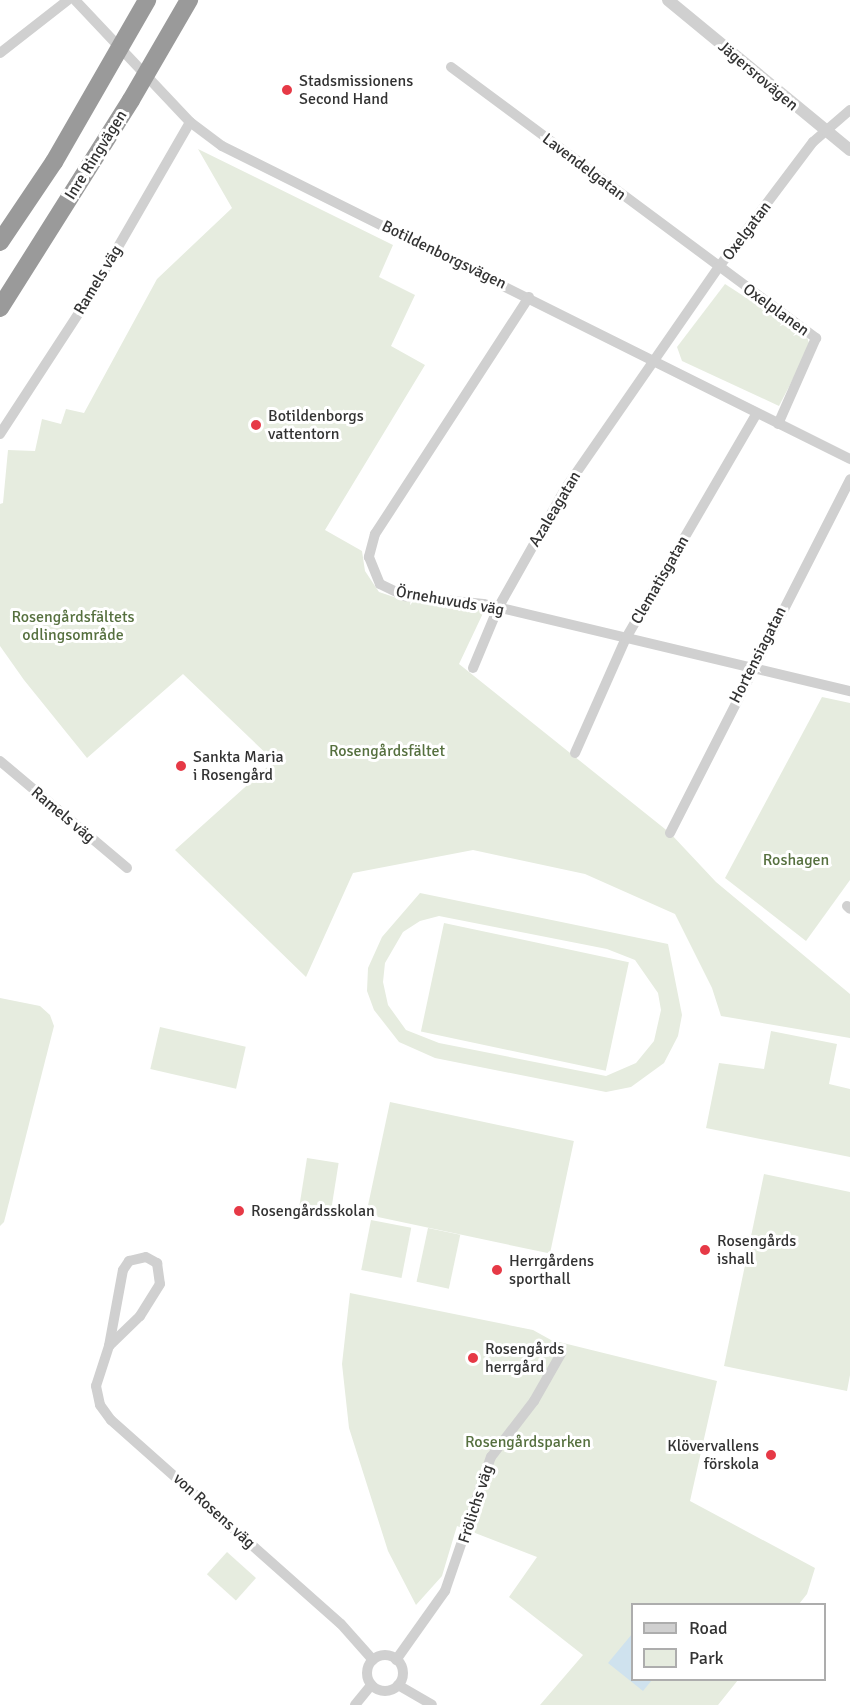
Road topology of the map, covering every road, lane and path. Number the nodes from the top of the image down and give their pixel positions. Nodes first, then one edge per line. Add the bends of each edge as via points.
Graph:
1 (68, 0) edge
2 (75, 0) edge
3 (147, 0) edge
4 (189, 0) edge
5 (668, 0) edge
6 (0, 53) edge
7 (451, 67) dead end
8 (850, 110) edge
9 (190, 122) junction
10 (826, 133) junction
11 (850, 150) edge
12 (0, 242) edge
13 (718, 268) junction
14 (529, 297) junction
15 (0, 308) edge
16 (653, 360) junction
17 (757, 413) junction
18 (778, 424) junction
19 (0, 434) edge
20 (850, 459) edge
21 (850, 479) edge
22 (498, 608) junction
23 (626, 638) junction
24 (473, 668) dead end
25 (751, 668) junction
26 (850, 691) edge
27 (574, 753) dead end
28 (0, 761) edge
29 (670, 833) dead end
30 (127, 868) dead end
31 (108, 1346) junction
32 (562, 1352) dead end
33 (396, 1659) junction
34 (373, 1660) junction
35 (371, 1685) junction
36 (398, 1685) junction
37 (355, 1705) edge
38 (432, 1705) edge

1 - 6 street
2 - 9 street, Botildenborgsvägen
3 - 12 highway, Inre Ringvägen via 54,162
4 - 15 highway, Inre Ringvägen
5 - 10 street, Jägersrovägen
7 - 13 street, Lavendelgatan
8 - 10 street, Oxelgatan
9 - 14 street, Botildenborgsvägen via 222,146 303,189
9 - 19 street, Ramels väg via 88,299
10 - 11 street, Jägersrovägen
10 - 13 street, Oxelgatan via 813,142
13 - 16 street, Oxelgatan
13 - 18 street, Oxelplanen via 816,338
14 - 16 street, Botildenborgsvägen
14 - 22 street, Örnehuvuds väg via 464,402 406,484 370,548 374,576 387,589 405,596
16 - 17 street, Botildenborgsvägen
16 - 22 street, Azaleagatan via 565,489
17 - 18 street, Botildenborgsvägen
17 - 23 street, Clematisgatan
18 - 20 street, Botildenborgsvägen
21 - 25 street, Hortensiagatan
22 - 23 street, Örnehuvuds väg
22 - 24 street, Azaleagatan
23 - 25 street, Örnehuvuds väg
23 - 27 street, Clematisgatan
25 - 26 street, Örnehuvuds väg
25 - 29 street, Hortensiagatan
28 - 30 street, Ramels väg
31 - 31 street, von Rosens väg via 157,1292 161,1274 157,1263 146,1257 129,1261 123,1270
31 - 34 street, von Rosens väg via 96,1386 100,1405 111,1420 341,1624
32 - 33 street, Frölichs väg via 534,1401 491,1457 458,1563 445,1591
33 - 34 street via 384,1655
33 - 36 street via 402,1675
34 - 35 street via 367,1672
35 - 36 street via 387,1690
35 - 37 street
36 - 38 street

